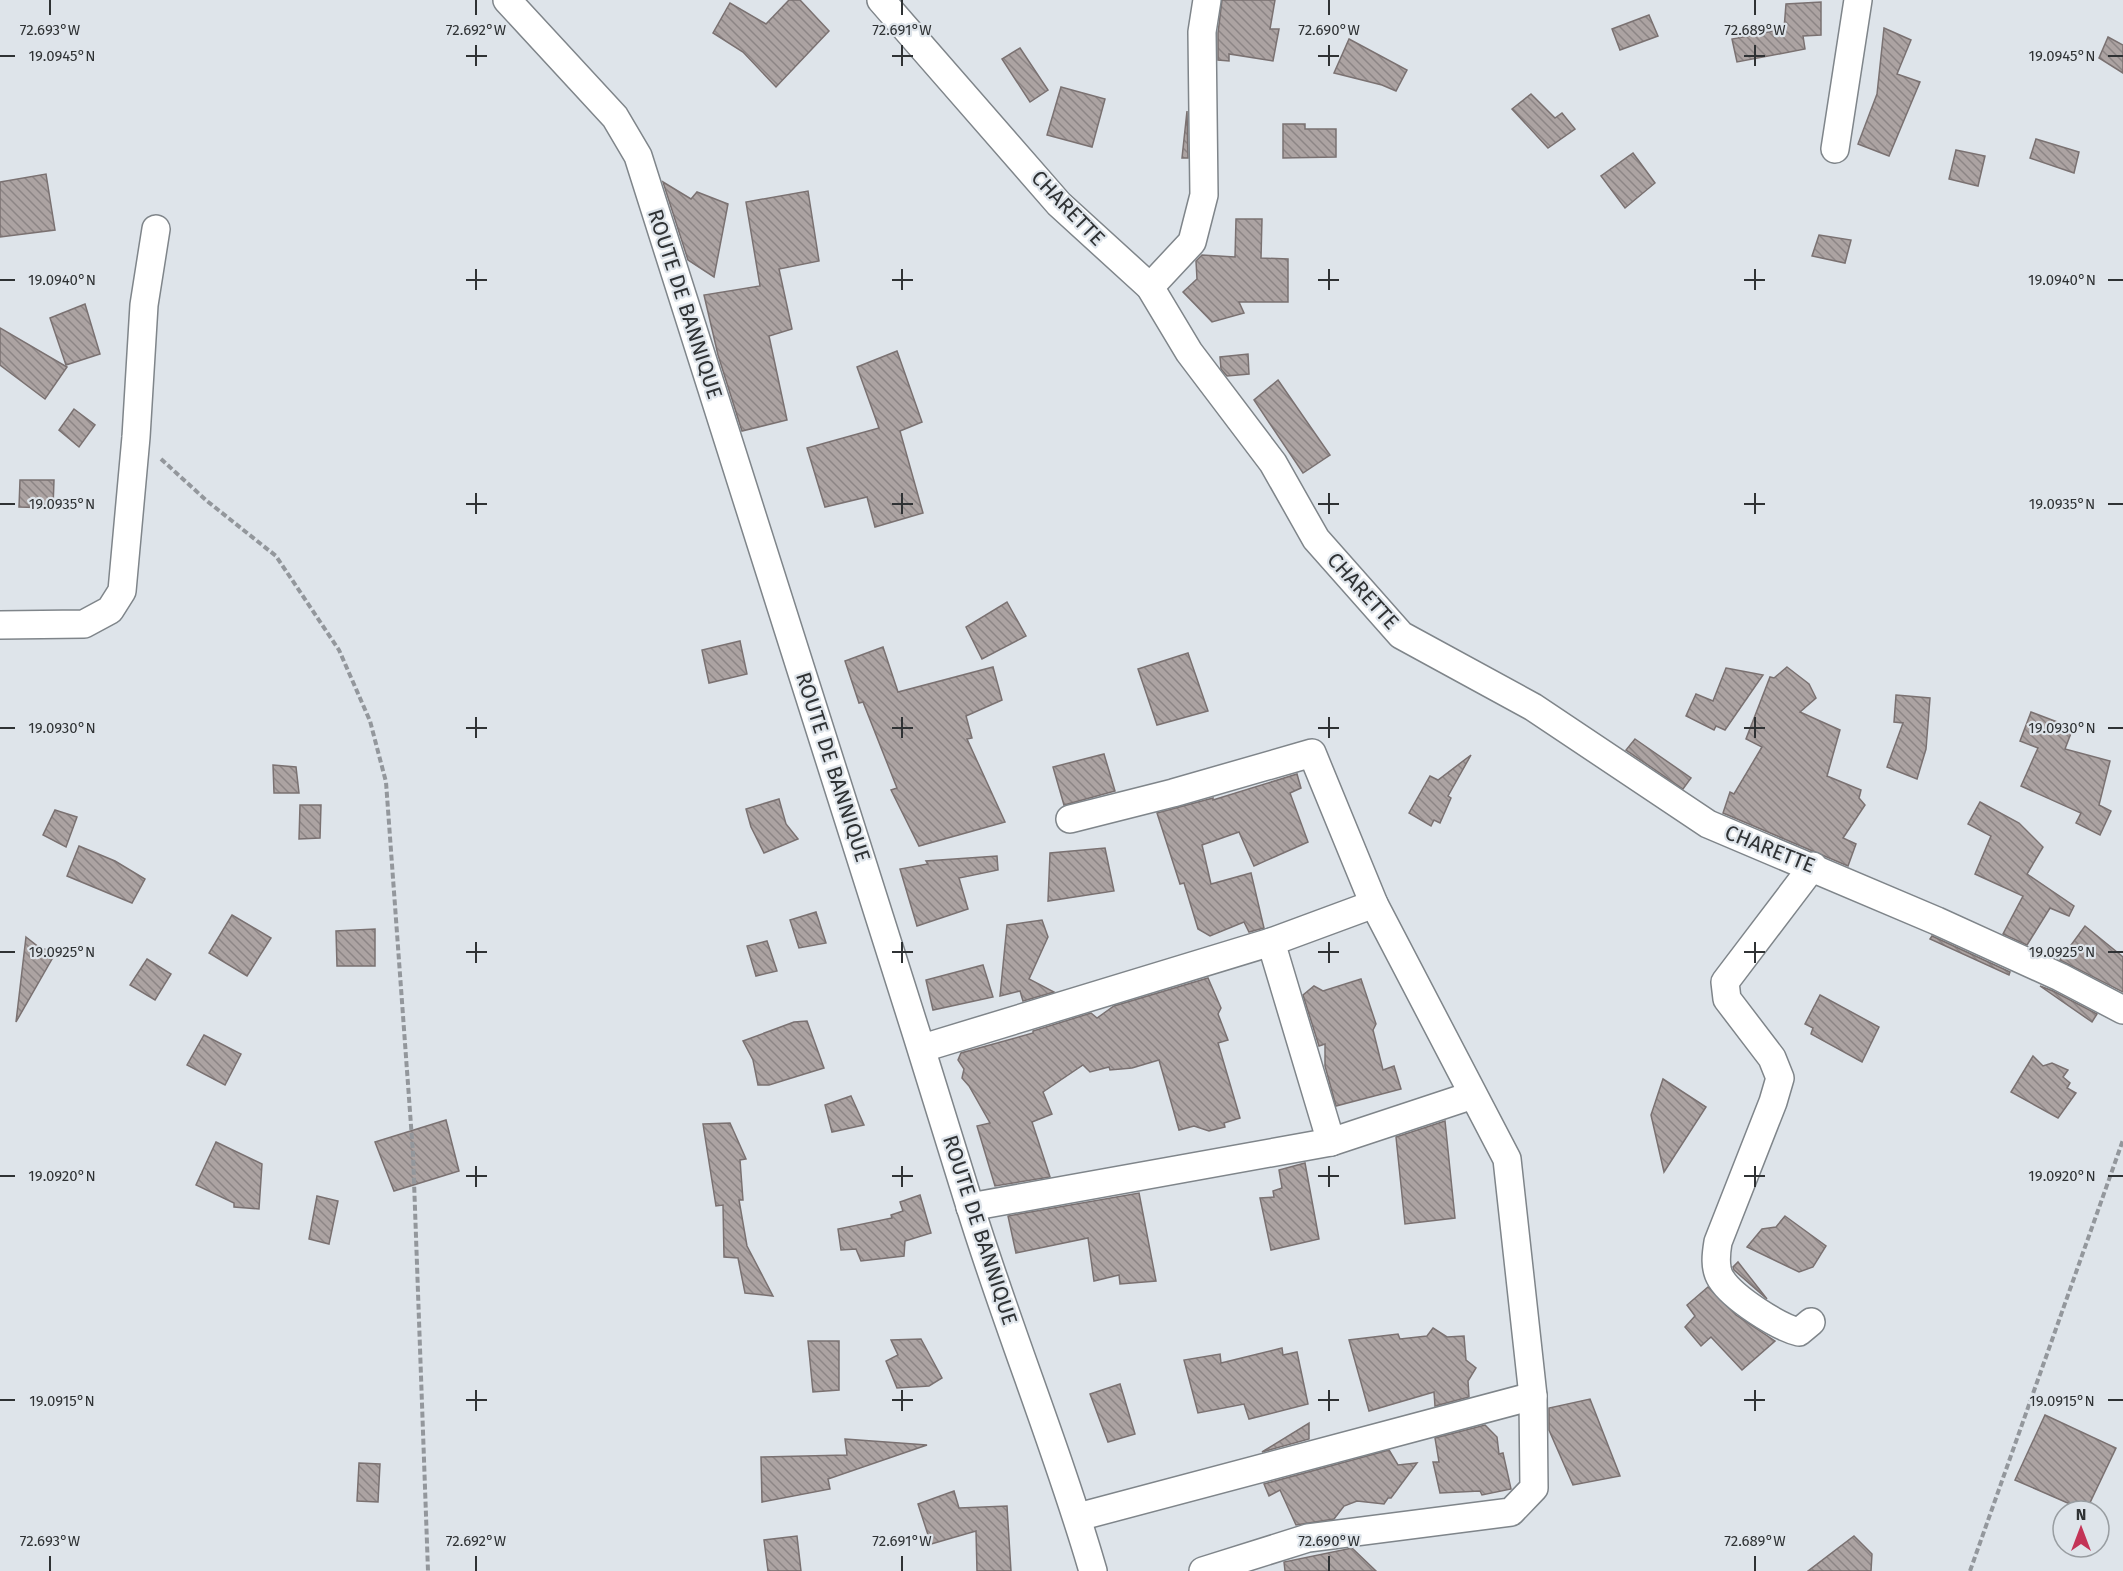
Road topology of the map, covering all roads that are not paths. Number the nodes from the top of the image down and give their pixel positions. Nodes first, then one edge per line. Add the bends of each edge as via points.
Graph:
1 (507, 0) edge
2 (881, 0) edge
3 (1207, 0) edge
4 (1858, 0) edge
5 (1835, 149) dead end
6 (156, 229) dead end
7 (1150, 287) junction
8 (0, 625) edge
9 (1070, 819) dead end
10 (1813, 866) junction
11 (1374, 904) junction
12 (1271, 942) junction
13 (2123, 1010) edge
14 (922, 1048) junction
15 (1473, 1095) junction
16 (1331, 1142) junction
17 (970, 1207) junction
18 (1810, 1322) dead end
19 (1533, 1396) junction
20 (1078, 1517) junction
21 (1094, 1571) edge
22 (1203, 1571) edge

1 - 14 street, ROUTE DE BANNIQUE via 615,117 638,156
2 - 7 street, CHARETTE via 1059,204
3 - 7 street via 1202,32 1204,195 1192,242
4 - 5 street
6 - 8 street via 144,305 122,591 110,610 84,624
7 - 10 street, CHARETTE via 1189,352 1273,464 1316,539 1401,635 1533,707 1708,824
9 - 11 street via 1312,753
10 - 13 street, CHARETTE via 2060,977
10 - 18 street via 1725,982 1726,999 1772,1058 1780,1078 1718,1242 1716,1260 1721,1278 1737,1295 1786,1329 1799,1332
11 - 12 street
11 - 15 street
12 - 14 street
12 - 16 street
14 - 17 street, ROUTE DE BANNIQUE
15 - 16 street
15 - 19 street via 1507,1159
16 - 17 street
17 - 20 street, ROUTE DE BANNIQUE
19 - 20 street
19 - 22 street via 1534,1488 1511,1512 1308,1538
20 - 21 street, ROUTE DE BANNIQUE

